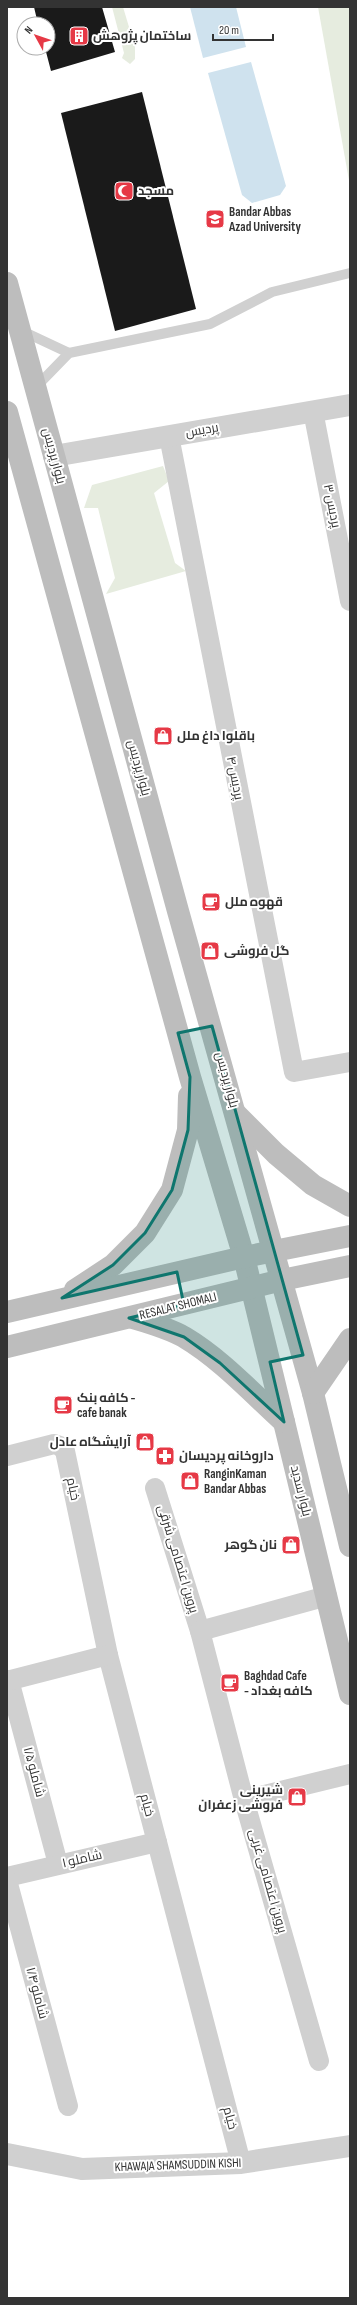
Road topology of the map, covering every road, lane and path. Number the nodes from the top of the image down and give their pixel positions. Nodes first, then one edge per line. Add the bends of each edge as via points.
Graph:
1 (350, 273) edge
2 (7, 284) edge
3 (20, 330) junction
4 (69, 353) junction
5 (36, 387) junction
6 (350, 405) edge
7 (313, 411) junction
8 (7, 412) edge
9 (169, 436) junction
10 (54, 456) junction
11 (350, 601) edge
12 (212, 1026) junction
13 (178, 1033) junction
14 (350, 1062) edge
15 (190, 1077) junction
16 (236, 1114) junction
17 (350, 1206) edge
18 (350, 1236) edge
19 (273, 1253) junction
20 (244, 1257) junction
21 (350, 1266) edge
22 (177, 1272) junction
23 (282, 1280) junction
24 (252, 1288) junction
25 (62, 1298) junction
26 (184, 1305) junction
27 (7, 1312) edge
28 (129, 1318) junction
29 (350, 1339) edge
30 (7, 1347) edge
31 (303, 1355) junction
32 (270, 1362) junction
33 (313, 1393) junction
34 (284, 1422) junction
35 (7, 1456) edge
36 (155, 1488) dead end
37 (350, 1546) edge
38 (327, 1596) junction
39 (200, 1631) junction
40 (108, 1655) junction
41 (8, 1681) edge
42 (350, 1694) edge
43 (350, 1774) edge
44 (244, 1800) junction
45 (157, 1842) junction
46 (58, 1864) junction
47 (7, 1877) edge
48 (7, 1880) edge
49 (319, 2061) dead end
50 (68, 2106) dead end
51 (350, 2146) edge
52 (7, 2154) edge
53 (241, 2163) junction

1 - 4 lane via 272,292 210,324
2 - 3 main road, بلوار پردیس
3 - 4 lane
3 - 5 main road, بلوار پردیس
4 - 5 lane
5 - 10 main road, بلوار پردیس
6 - 7 street, پردیس
7 - 9 street, پردیس
7 - 11 street, پردیس ۳
8 - 13 main road
9 - 10 street, پردیس
9 - 14 street, پردیس ۴ via 294,1072
10 - 12 main road, بلوار پردیس
12 - 13 main road
12 - 16 main road, بلوار پردیس
13 - 15 main road
15 - 20 main road
15 - 25 main road via 188,1130 172,1190 145,1233 113,1265
16 - 17 main road via 276,1154 308,1181
16 - 19 main road, بلوار پردیس
18 - 19 main road
19 - 20 main road
19 - 23 main road, بلوار پردیس
20 - 22 main road
20 - 24 main road, بلوار سدید
21 - 23 main road, RESALAT SHOMALI
22 - 25 main road
22 - 26 main road
23 - 24 main road, RESALAT SHOMALI
23 - 31 main road
24 - 26 main road, RESALAT SHOMALI
24 - 32 main road, بلوار سدید
25 - 27 main road
26 - 28 main road, RESALAT SHOMALI
28 - 30 main road, RESALAT SHOMALI
28 - 34 main road via 158,1325 184,1337 220,1363
29 - 33 main road
31 - 32 main road
31 - 33 main road
32 - 34 main road, بلوار سدید
33 - 37 main road
34 - 38 main road, بلوار سدید
35 - 40 street, خیام via 54,1444 65,1451
36 - 39 street, پروین اعتصامی شرقی
38 - 39 street
38 - 42 main road, بلوار سدید
39 - 44 street, پروین اعتصامی غربی
40 - 41 street
40 - 45 street, خیام
41 - 46 street, شاملو ۱/۵
43 - 44 street
44 - 49 street, پروین اعتصامی غربی
45 - 46 street, شاملو ۱
45 - 53 street, خیام
46 - 47 street, شاملو ۱
48 - 50 street, شاملو ۱/۴
51 - 53 street, KHAWAJA SHAMSUDDIN KISHI
52 - 53 street, KHAWAJA SHAMSUDDIN KISHI via 82,2169

